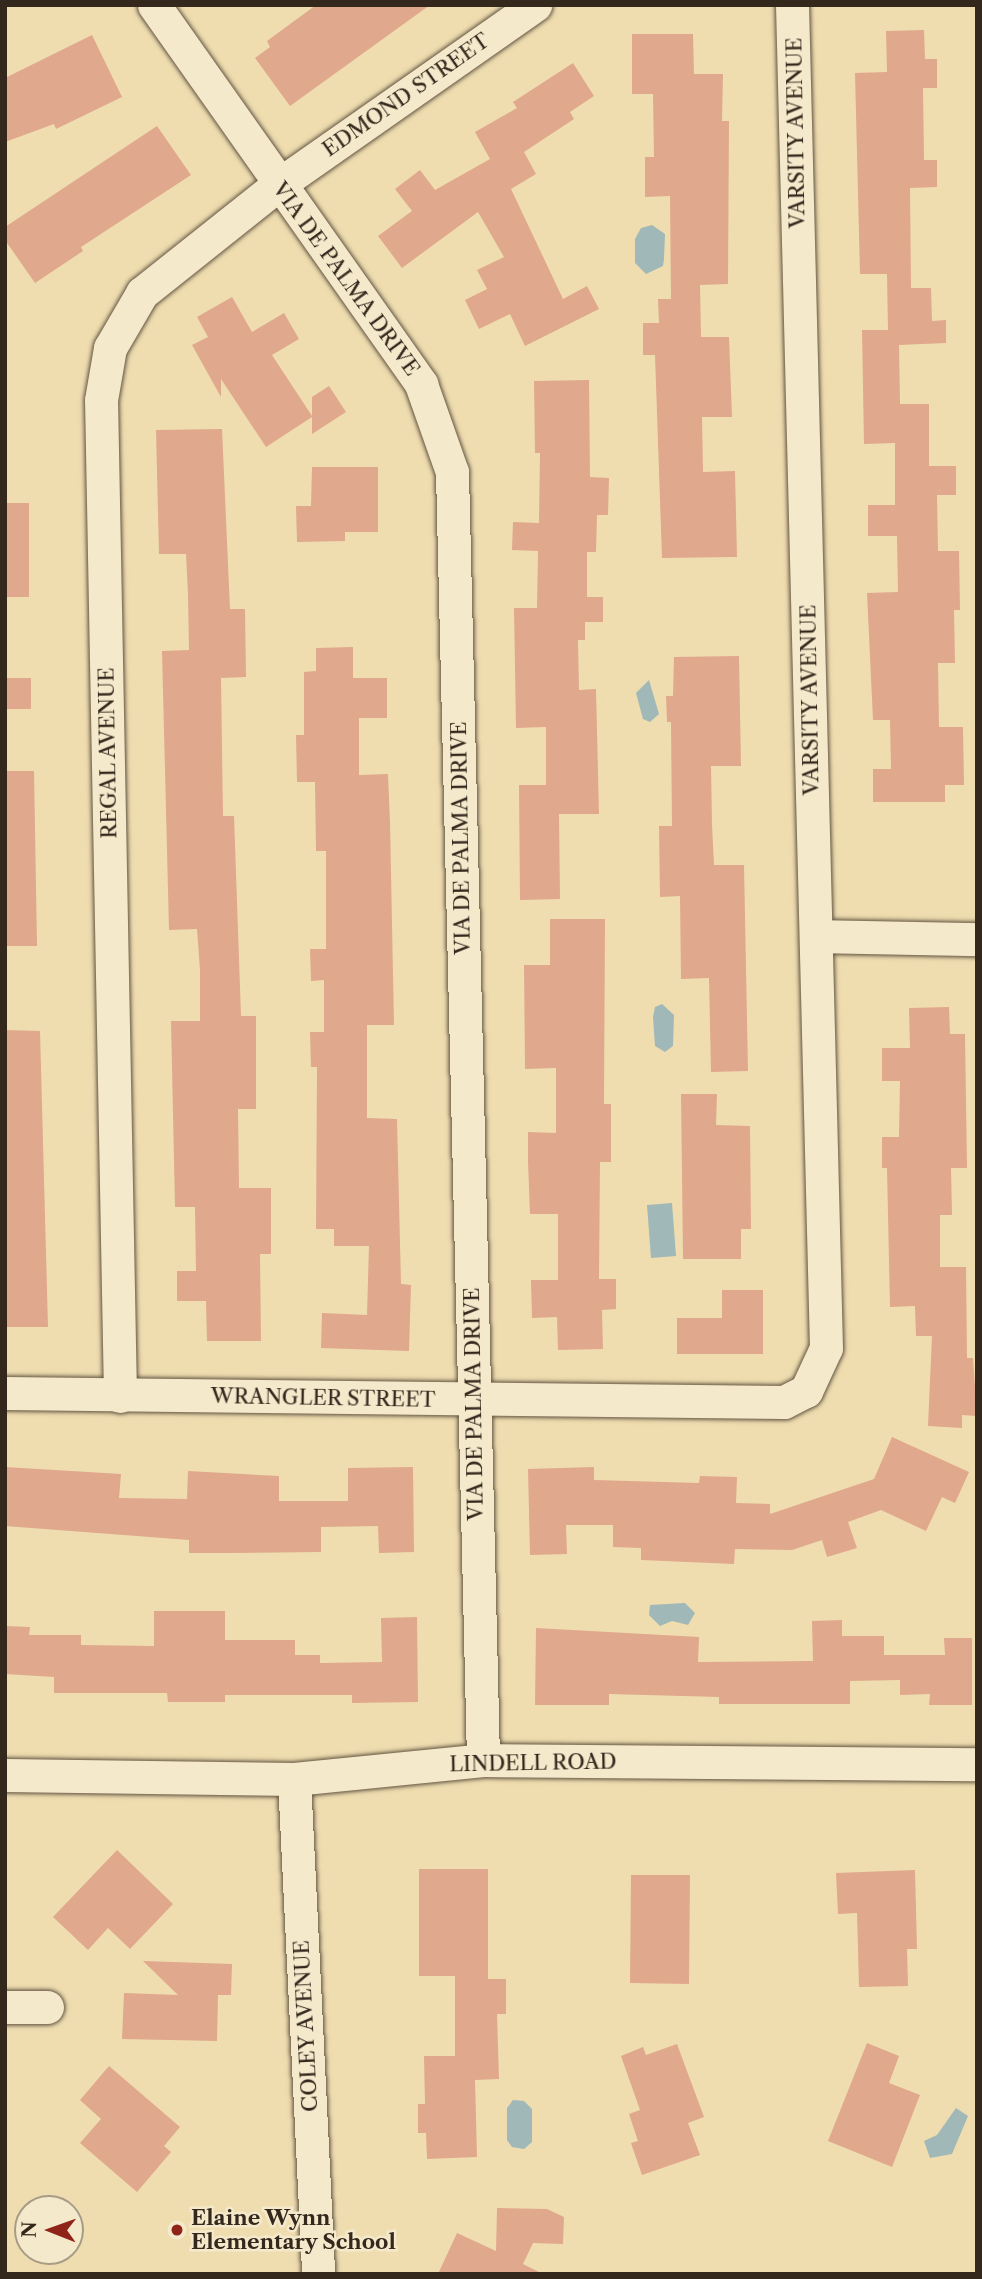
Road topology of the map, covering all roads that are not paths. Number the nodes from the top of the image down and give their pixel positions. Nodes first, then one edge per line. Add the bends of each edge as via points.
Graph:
1 (154, 5) edge
2 (535, 5) edge
3 (792, 5) edge
4 (278, 185) junction
5 (816, 936) junction
6 (977, 939) edge
7 (806, 1391) joint
8 (5, 1393) edge
9 (120, 1396) junction
10 (474, 1400) junction
11 (483, 1760) junction
12 (977, 1764) edge
13 (5, 1775) edge
14 (294, 1779) junction
15 (5, 2007) edge
16 (47, 2007) dead end
17 (318, 2274) edge

1 - 4 street, VIA DE PALMA DRIVE
2 - 4 street, EDMOND STREET
3 - 5 street, VARSITY AVENUE
4 - 9 street, REGAL AVENUE via 142,293 110,348 100,400
4 - 10 street, VIA DE PALMA DRIVE via 421,384 452,472
5 - 6 street
5 - 7 street, VARSITY AVENUE via 826,1348
7 - 10 street, WRANGLER STREET via 784,1402
8 - 9 street, WRANGLER STREET
9 - 10 street, WRANGLER STREET
10 - 11 street, VIA DE PALMA DRIVE
11 - 12 street, LINDELL ROAD
11 - 14 street, LINDELL ROAD
13 - 14 street, LINDELL ROAD
14 - 17 street, COLEY AVENUE
15 - 16 street

